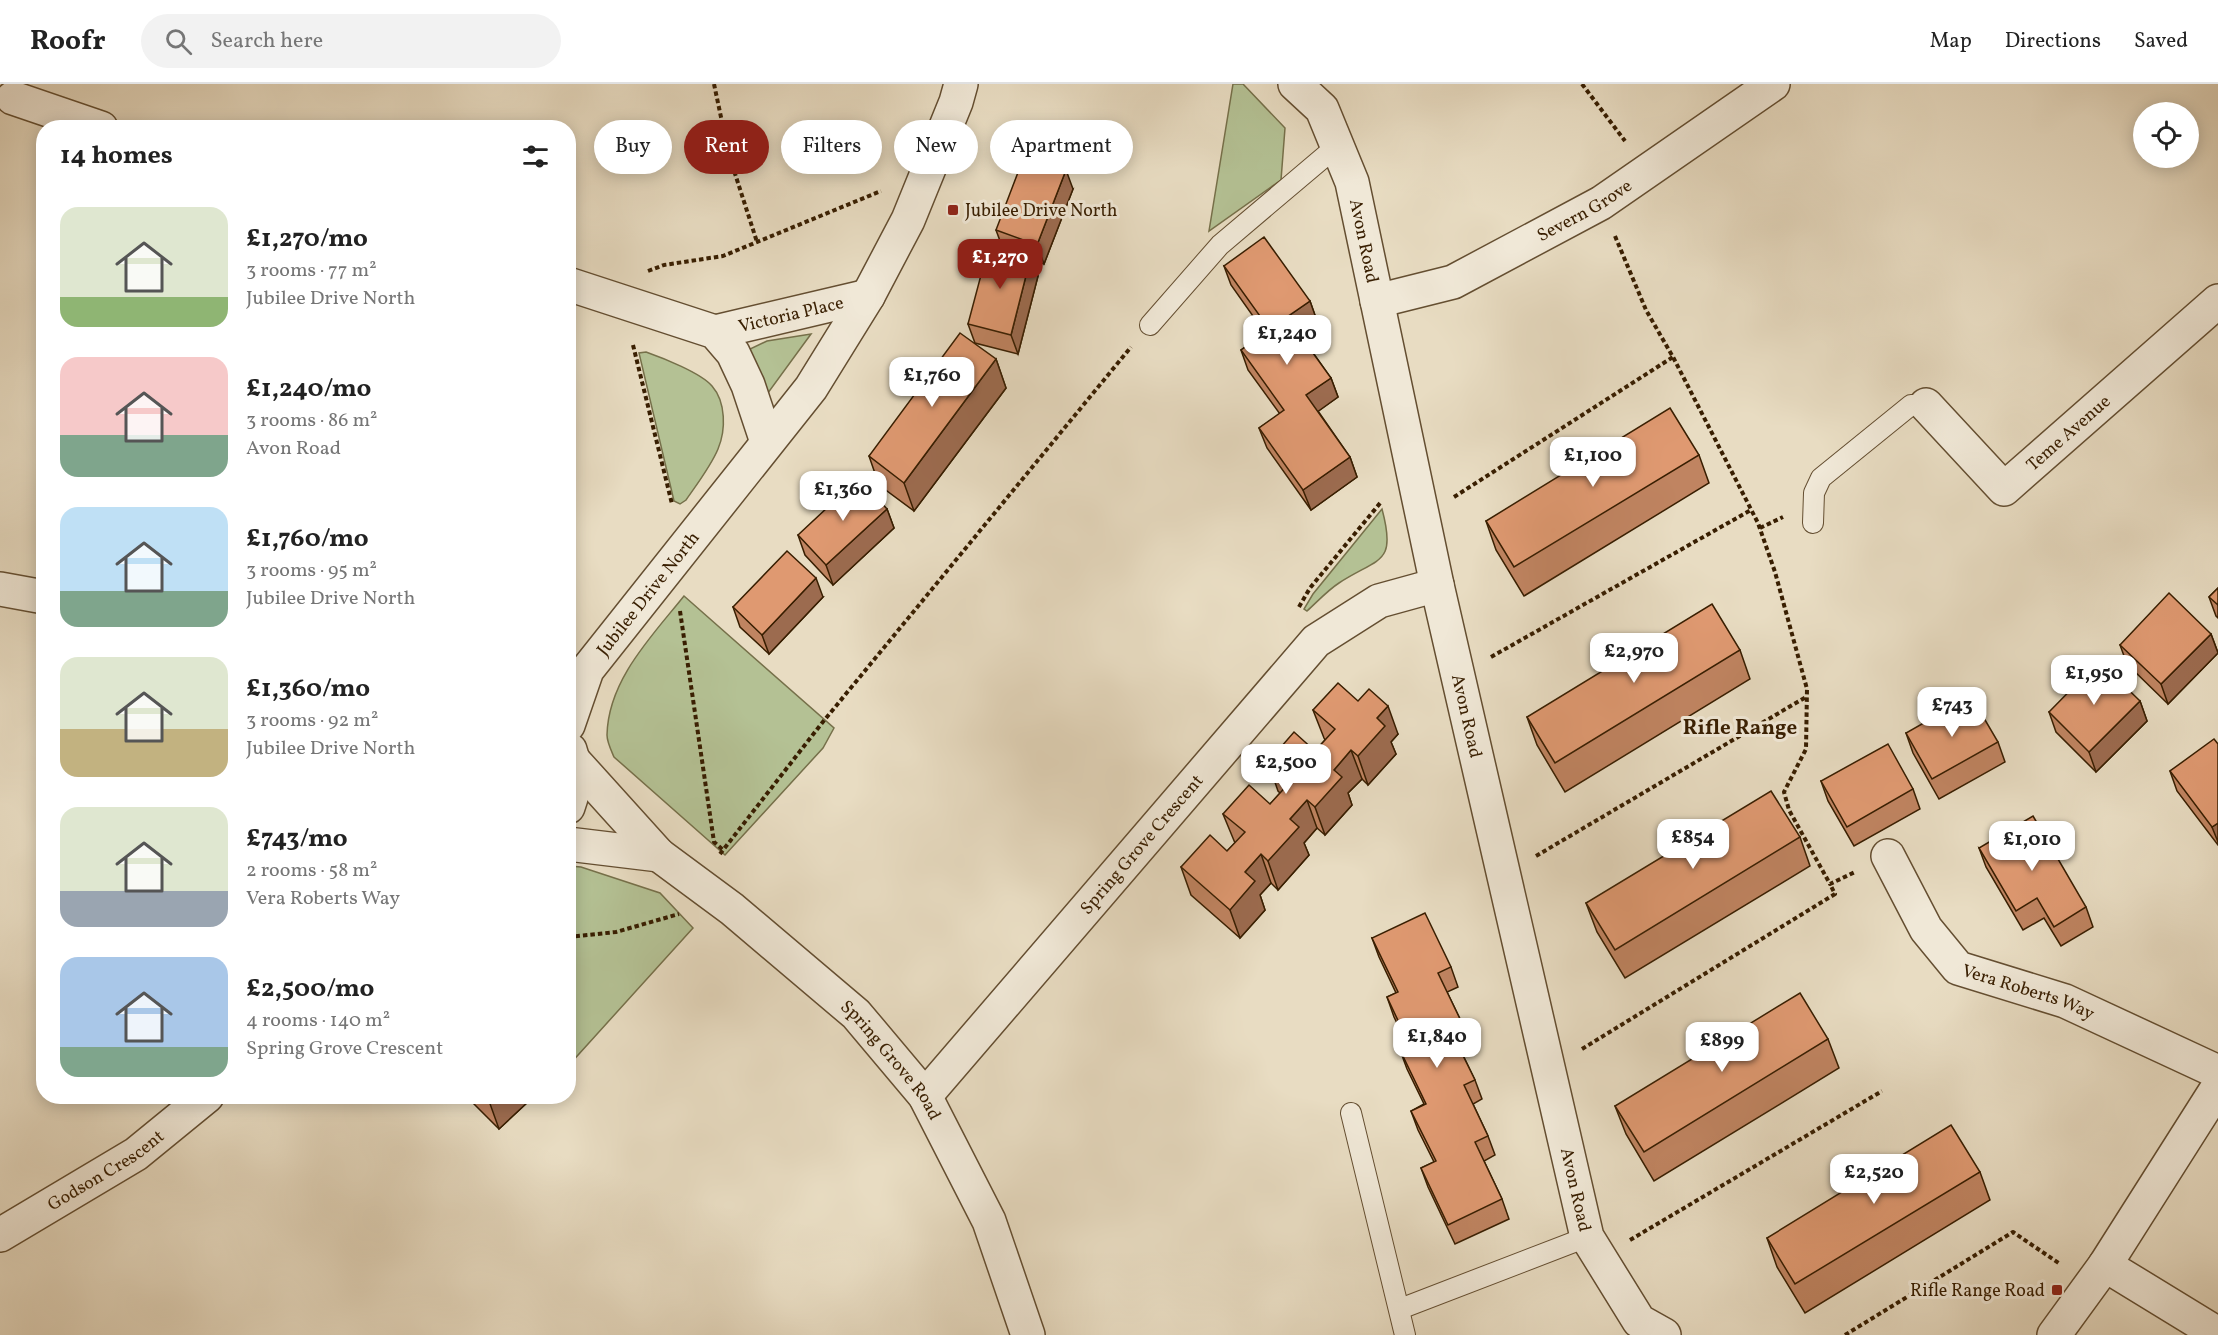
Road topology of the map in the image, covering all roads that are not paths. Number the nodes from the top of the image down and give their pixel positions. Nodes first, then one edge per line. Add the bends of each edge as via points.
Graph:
1 (961, 84) edge
2 (1295, 84) edge
3 (1757, 88) edge
4 (13, 99) edge
5 (77, 120) edge
6 (1337, 146) junction
7 (576, 287) edge
8 (867, 296) junction
9 (1377, 301) junction
10 (2218, 301) edge
11 (1150, 325) road end
12 (715, 332) junction
13 (1926, 405) joint
14 (767, 442) junction
15 (1813, 524) dead end
16 (1437, 585) junction
17 (0, 589) edge
18 (36, 596) edge
19 (578, 675) edge
20 (576, 760) edge
21 (576, 845) edge
22 (659, 855) junction
23 (1888, 856) road end
24 (2218, 1072) edge
25 (2218, 1087) edge
26 (925, 1096) junction
27 (197, 1104) edge
28 (1352, 1113) dead end
29 (0, 1235) edge
30 (1594, 1247) junction
31 (2098, 1275) junction
32 (1400, 1310) junction
33 (2218, 1334) edge
34 (1028, 1335) edge
35 (1406, 1335) edge
36 (1664, 1335) edge
37 (2054, 1335) edge

1 - 8 street, Jubilee Drive North via 908,220
2 - 6 street, Avon Road via 1322,109
3 - 9 street, Severn Grove via 1601,203 1453,282
4 - 5 street
6 - 9 street, Avon Road via 1352,182
6 - 11 lane via 1220,245
7 - 12 street, Victoria Place
8 - 12 street, Victoria Place
8 - 14 street, Jubilee Drive North via 811,388
9 - 16 street, Avon Road
10 - 13 street, Teme Avenue via 2004,489
12 - 14 street, Victoria Place via 733,353
13 - 15 lane via 1911,405 1821,478 1814,493
14 - 19 street, Jubilee Drive North
16 - 26 street, Spring Grove Crescent via 1379,601 1316,641
16 - 30 street, Avon Road
17 - 18 street
20 - 22 street, Spring Grove Road
21 - 22 street, Spring Grove Road
22 - 26 street, Spring Grove Road via 732,909 856,1014
23 - 24 street, Vera Roberts Way via 1926,929 1958,968 2065,1000
25 - 31 street
26 - 34 street, Spring Grove Road via 989,1221
27 - 29 street, Godson Crescent via 136,1154
28 - 32 lane
30 - 32 lane
30 - 36 street, Avon Road via 1639,1321
31 - 33 street
31 - 37 street
32 - 35 lane

